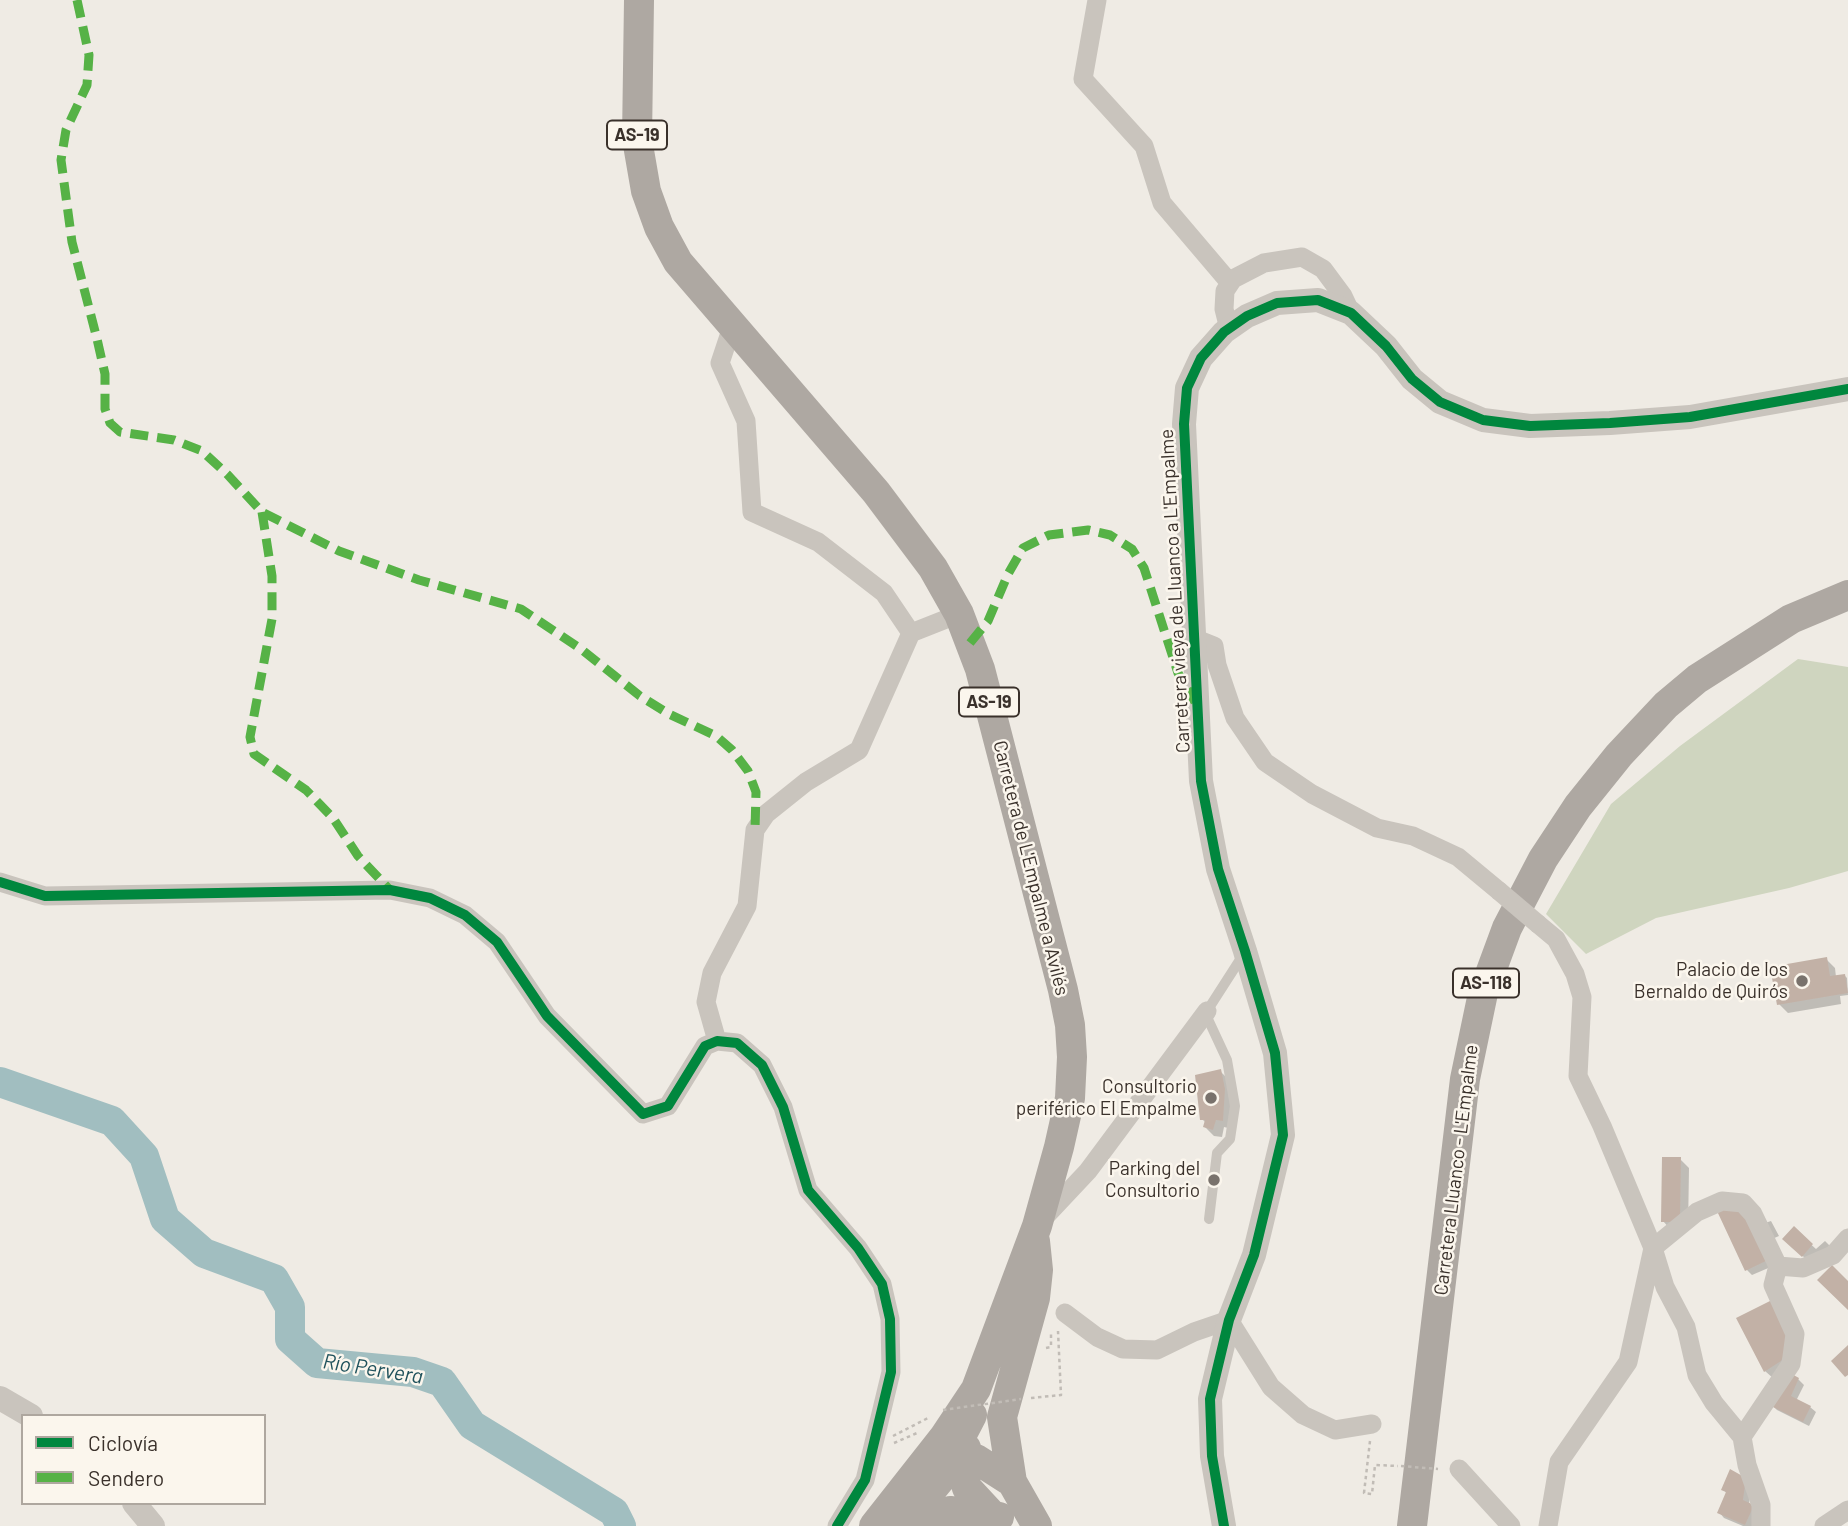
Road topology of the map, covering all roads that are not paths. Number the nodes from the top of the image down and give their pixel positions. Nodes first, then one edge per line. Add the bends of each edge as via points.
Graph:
1 (639, 0) edge
2 (1097, 0) edge
3 (1230, 284) junction
4 (1351, 313) junction
5 (732, 327) junction
6 (1229, 329) junction
7 (1848, 389) edge
8 (1848, 595) edge
9 (959, 614) junction
10 (911, 633) junction
11 (1194, 638) junction
12 (0, 882) edge
13 (1245, 951) junction
14 (1207, 1011) junction
15 (717, 1041) junction
16 (1209, 1220) dead end
17 (1035, 1229) junction
18 (1848, 1238) edge
19 (1653, 1248) junction
20 (1778, 1265) junction
21 (1017, 1276) junction
22 (1065, 1313) dead end
23 (1229, 1320) junction
24 (1019, 1356) junction
25 (0, 1398) edge
26 (28, 1414) edge
27 (1372, 1424) road end
28 (1742, 1437) junction
29 (959, 1458) junction
30 (1459, 1469) dead end
31 (1013, 1482) junction
32 (136, 1505) edge
33 (1848, 1510) edge
34 (992, 1515) junction
35 (1225, 1522) edge
36 (153, 1526) edge
37 (837, 1526) edge
38 (874, 1526) edge
39 (884, 1526) edge
40 (902, 1526) edge
41 (916, 1526) edge
42 (1024, 1526) edge
43 (1037, 1526) edge
44 (1412, 1526) edge
45 (1511, 1526) edge
46 (1548, 1526) edge
47 (1760, 1526) edge
48 (1824, 1526) edge

1 - 5 main road, Carretera de L'Empalme a Avilés / AS-19 via 637,139 646,191 678,262
2 - 3 street via 1083,79 1144,146 1161,203
3 - 4 street via 1264,263 1302,257 1323,269
3 - 6 street via 1224,309
4 - 6 street, Carretera vieya de Lluanco a L'Empalme via 1318,300 1277,303
4 - 7 street, Carretera vieya de Lluanco a L'Empalme via 1412,379 1440,402 1483,420 1530,426 1690,417
5 - 9 main road, Carretera de L'Empalme a Avilés / AS-19 via 876,492 933,568
5 - 10 street via 720,363 746,421 752,512 817,542 884,593
6 - 11 street, Carretera vieya de Lluanco a L'Empalme via 1200,358 1187,388 1184,424
8 - 44 main road, Carretera Lluanco - L'Empalme / AS-118 via 1791,619 1697,679 1666,705 1578,806 1543,859 1507,928 1483,993 1465,1079
9 - 10 street
9 - 17 main road, Carretera de L'Empalme a Avilés / AS-19 via 981,669 1070,1025 1070,1098
10 - 15 street via 859,750 806,782 766,814 755,830 747,906 712,973 706,1002
11 - 13 street, Carretera vieya de Lluanco a L'Empalme via 1201,780 1218,869
11 - 19 street, bridge via 1214,646 1235,718 1265,762 1312,794 1377,828 1413,836 1458,857 1556,939 1575,974 1581,997 1578,1076
12 - 15 street via 45,896 390,890 430,898 465,915 497,942 547,1016 643,1114 668,1107 705,1046
13 - 14 lane
13 - 23 street, Carretera vieya de Lluanco a L'Empalme via 1275,1053 1283,1135 1254,1255
14 - 16 lane via 1227,1060 1236,1106 1230,1139 1217,1153
14 - 17 street via 1088,1171
15 - 37 street via 737,1043 762,1065 783,1107 808,1190 882,1284 890,1319 891,1372 865,1480
17 - 21 main road, Carretera de L'Empalme a Avilés / AS-19
17 - 24 main road via 1035,1298
18 - 20 street via 1833,1255 1803,1268
19 - 20 street via 1697,1212 1722,1201 1743,1203
19 - 28 street via 1665,1287 1686,1326 1697,1375
19 - 46 street via 1629,1362 1559,1462
20 - 28 street via 1773,1285 1795,1334 1791,1364
21 - 29 main road via 1020,1301 997,1370 958,1442
21 - 38 main road, Carretera de L'Empalme a Avilés via 976,1389
22 - 23 street via 1097,1337 1123,1349 1157,1350
23 - 27 street via 1271,1387 1303,1415 1335,1430
23 - 35 street, Carretera vieya de Lluanco a L'Empalme via 1210,1399 1212,1456
24 - 29 main road via 984,1423
24 - 31 main road via 1002,1417
25 - 26 street
28 - 47 street via 1761,1505
29 - 31 main road via 976,1459
29 - 34 main road via 967,1488
29 - 39 main road via 938,1468
29 - 40 main road
30 - 45 street
31 - 43 main road
32 - 36 street
33 - 48 street
34 - 41 main road via 950,1511
34 - 42 main road

